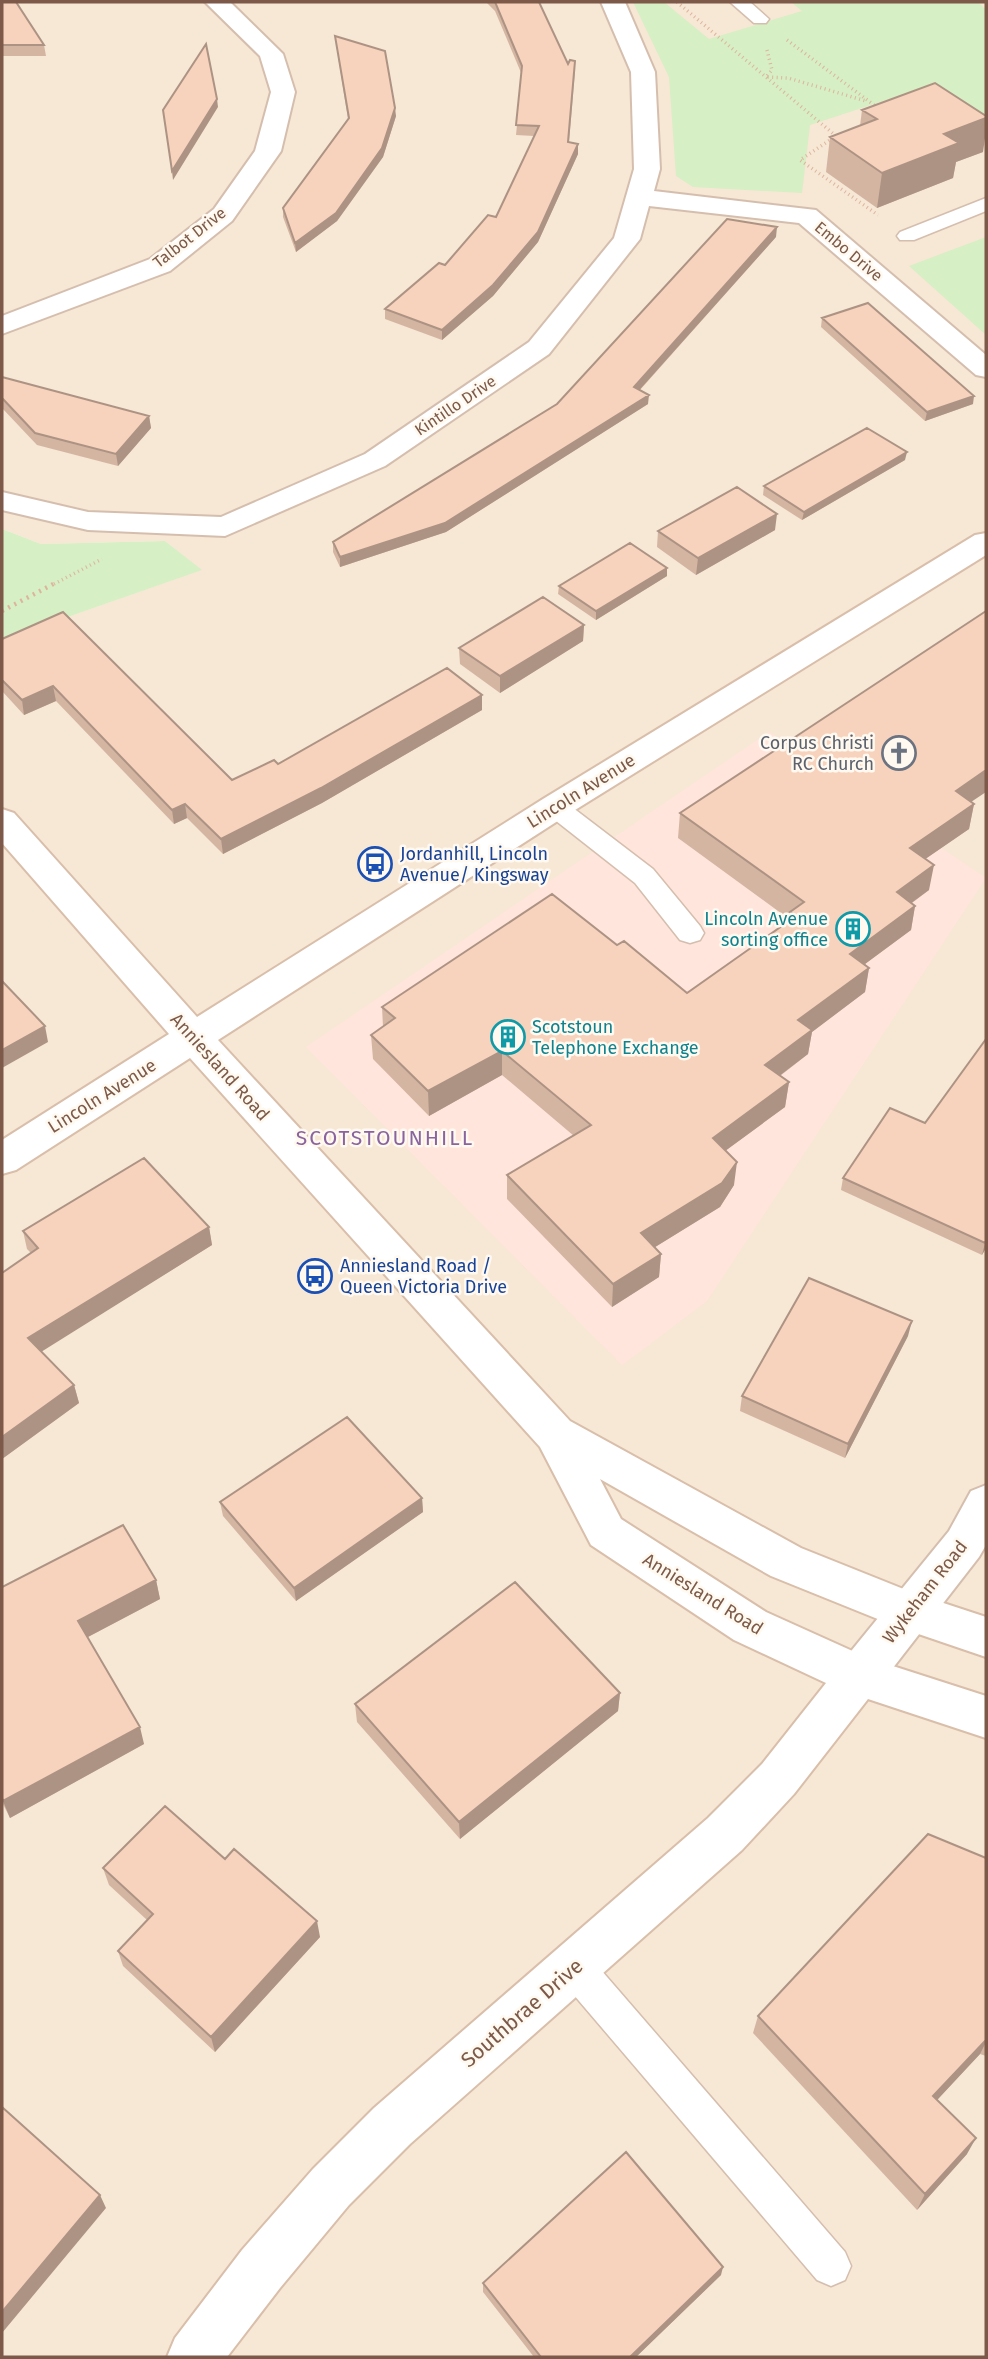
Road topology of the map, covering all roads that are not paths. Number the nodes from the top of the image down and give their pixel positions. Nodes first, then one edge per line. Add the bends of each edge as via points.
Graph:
1 (217, 2) edge
2 (612, 2) edge
3 (739, 2) edge
4 (760, 19) road end
5 (639, 197) junction
6 (986, 204) edge
7 (907, 236) road end
8 (2, 326) edge
9 (986, 369) edge
10 (2, 500) edge
11 (986, 542) edge
12 (555, 807) junction
13 (2, 821) edge
14 (690, 933) dead end
15 (194, 1038) junction
16 (2, 1159) edge
17 (555, 1434) junction
18 (986, 1504) edge
19 (911, 1612) junction
20 (986, 1637) edge
21 (859, 1676) junction
22 (986, 1717) edge
23 (575, 1968) junction
24 (831, 2266) dead end
25 (194, 2357) edge

1 - 8 street, Talbot Drive via 271,54 283,92 268,151 223,215 160,265
2 - 5 street, Kintillo Drive via 643,72 648,169
3 - 4 lane
5 - 9 street, Embo Drive via 807,216
5 - 10 street, Kintillo Drive via 626,239 539,348 375,460 225,527 88,521
6 - 7 lane
11 - 12 street, Lincoln Avenue
12 - 14 lane via 644,876
12 - 15 street, Lincoln Avenue
13 - 15 street, Anniesland Road
15 - 16 street, Lincoln Avenue
15 - 17 street, Anniesland Road
17 - 19 street, Anniesland Road via 786,1562
17 - 21 street, Anniesland Road via 606,1532 750,1626
18 - 19 street, Wykeham Road via 964,1544
19 - 20 street, Anniesland Road
19 - 21 street, Wykeham Road
21 - 22 street, Anniesland Road
21 - 23 street, Southbrae Drive via 778,1779 725,1835
23 - 24 lane
23 - 25 street, Southbrae Drive via 392,2126 331,2187

